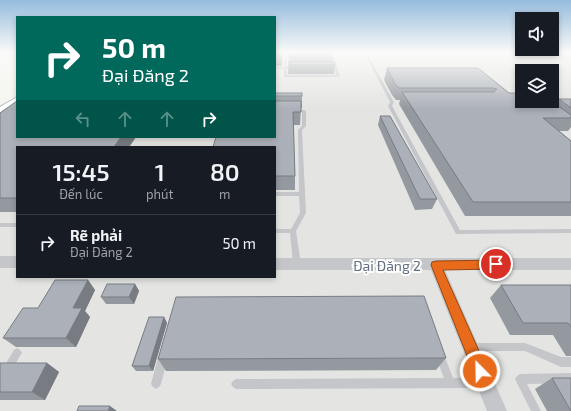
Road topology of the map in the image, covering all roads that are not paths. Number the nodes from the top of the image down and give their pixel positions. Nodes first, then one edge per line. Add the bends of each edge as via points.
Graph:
1 (285, 71) edge
2 (337, 71) edge
3 (375, 71) edge
4 (378, 77) junction
5 (386, 77) edge
6 (16, 94) edge
7 (16, 101) edge
8 (392, 102) junction
9 (400, 102) dead end
10 (0, 104) edge
11 (290, 111) edge
12 (0, 112) edge
13 (276, 194) edge
14 (302, 194) junction
15 (0, 225) edge
16 (16, 225) edge
17 (276, 231) edge
18 (293, 231) junction
19 (571, 231) edge
20 (0, 262) edge
21 (16, 262) edge
22 (276, 264) edge
23 (571, 264) edge
24 (297, 265) junction
25 (436, 265) junction
26 (438, 347) edge
27 (470, 347) junction
28 (166, 348) edge
29 (17, 353) dead end
30 (571, 362) edge
31 (571, 378) edge
32 (0, 382) edge
33 (450, 382) junction
34 (486, 383) junction
35 (156, 384) dead end
36 (236, 384) dead end
37 (497, 411) edge
38 (536, 411) edge

1 - 2 lane via 285,76 338,76
3 - 4 lane
4 - 5 lane
4 - 8 lane
6 - 10 main road
7 - 12 main road
8 - 9 lane
8 - 19 lane via 390,106 458,232
11 - 14 lane via 304,112 304,126 300,130
13 - 14 lane
14 - 18 lane via 303,213
15 - 16 lane
17 - 18 lane
18 - 24 lane
20 - 21 street
22 - 24 street, Đại Đăng 2
23 - 25 street, Đại Đăng 2
24 - 25 street, Đại Đăng 2
25 - 27 street
26 - 33 lane
27 - 30 lane via 525,347 561,362
27 - 34 street
28 - 35 lane
29 - 32 lane
31 - 38 lane via 520,379
33 - 34 lane
33 - 36 lane
34 - 37 street

